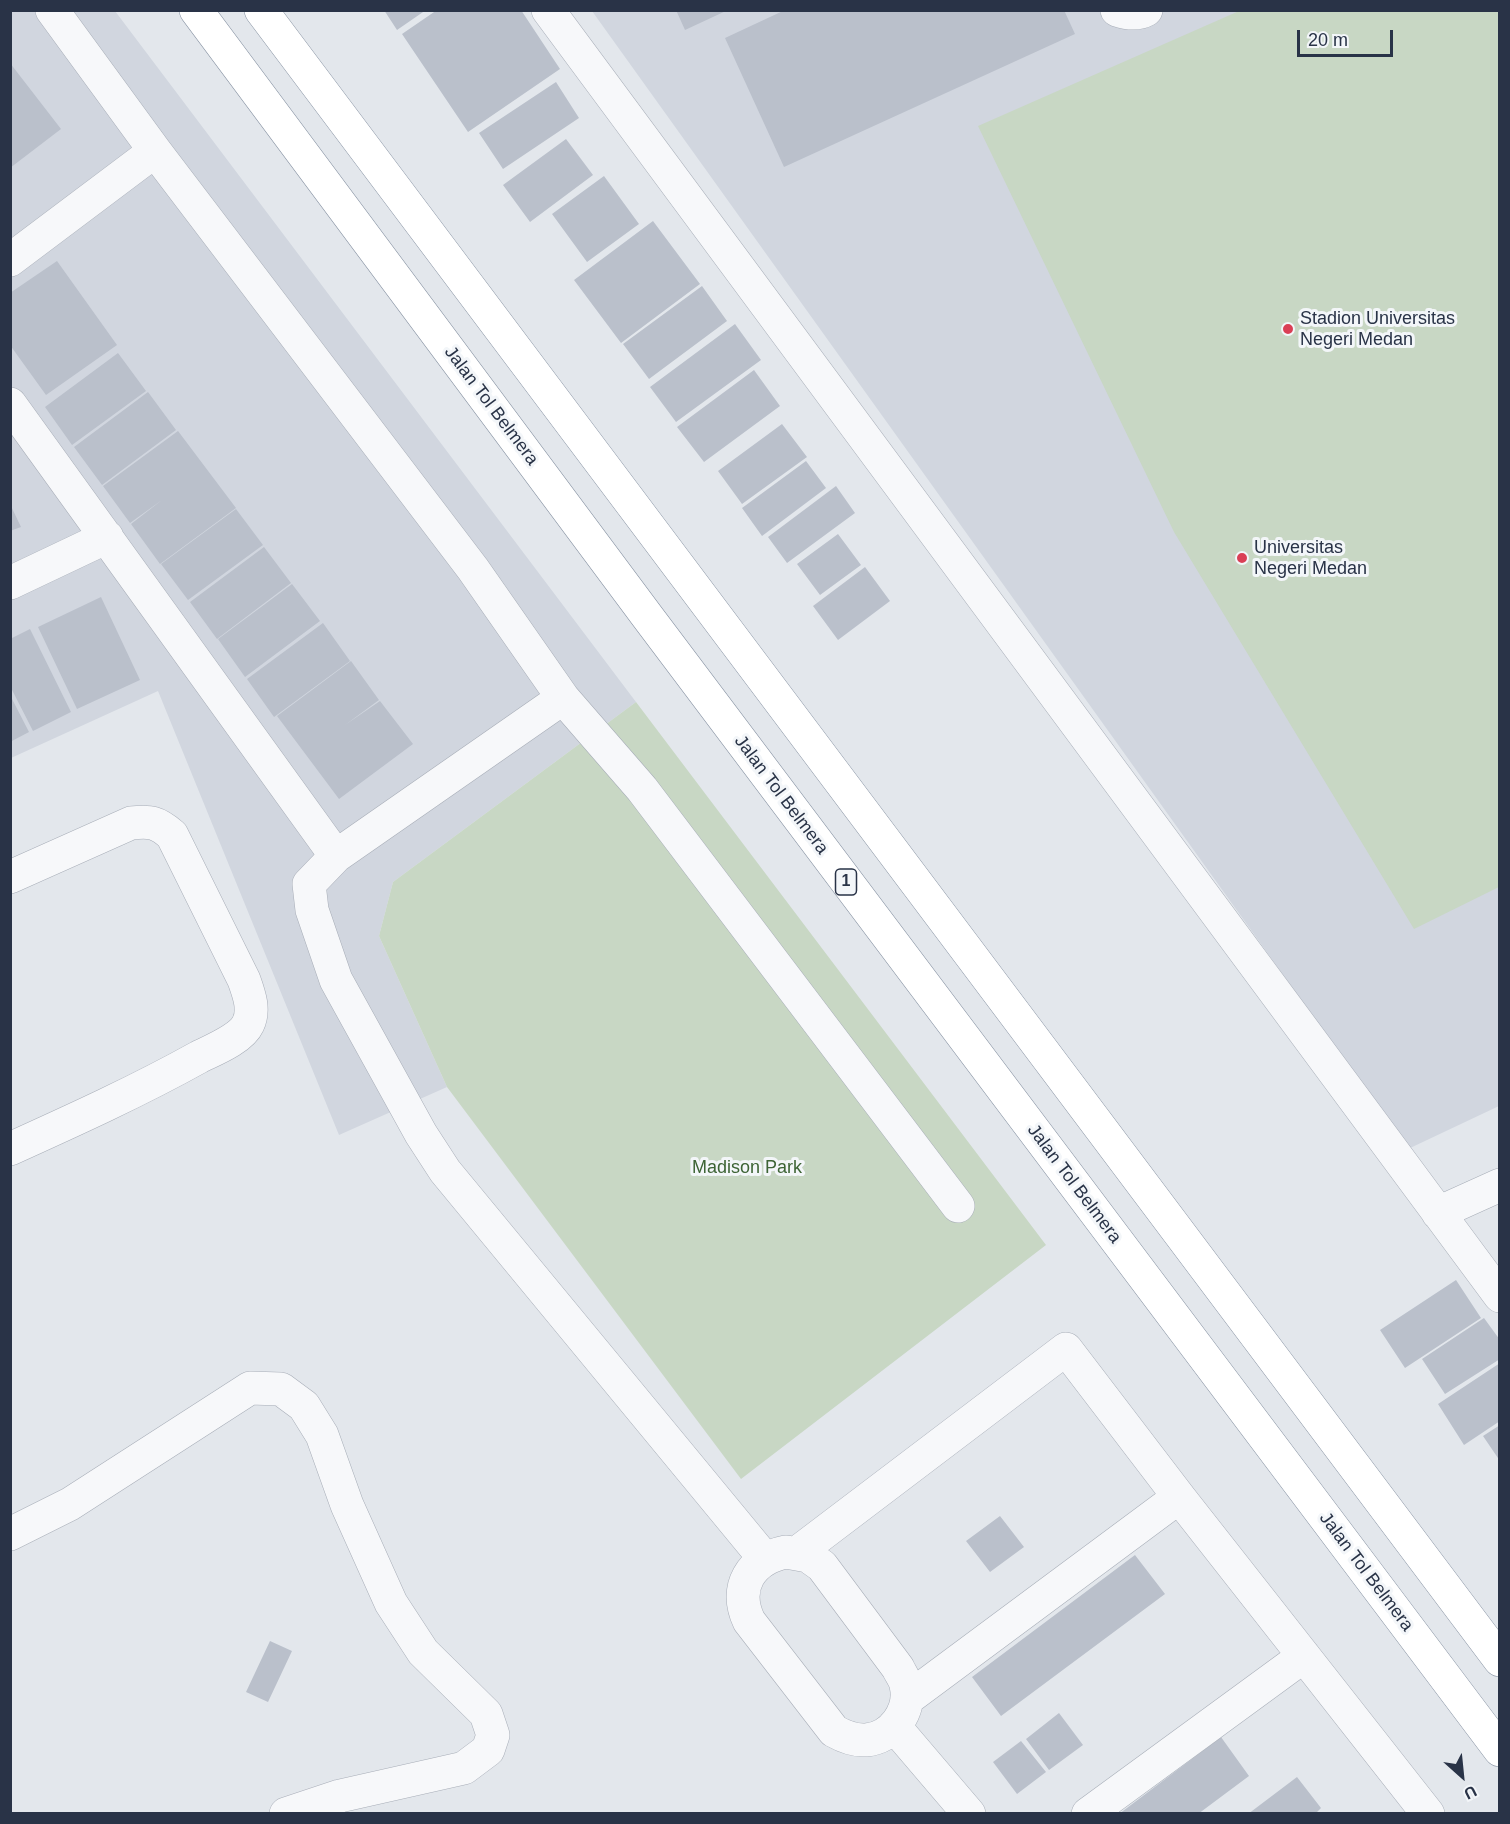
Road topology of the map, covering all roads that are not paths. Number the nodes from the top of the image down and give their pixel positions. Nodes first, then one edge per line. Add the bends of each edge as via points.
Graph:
1 (52, 10) edge
2 (196, 10) edge
3 (261, 10) edge
4 (548, 10) edge
5 (1117, 10) edge
6 (1146, 10) edge
7 (155, 151) junction
8 (10, 260) edge
9 (10, 404) edge
10 (107, 537) junction
11 (10, 583) edge
12 (563, 698) junction
13 (336, 856) junction
14 (10, 877) edge
15 (10, 1149) edge
16 (1500, 1185) edge
17 (958, 1206) dead end
18 (1438, 1213) junction
19 (1500, 1296) edge
20 (1179, 1497) junction
21 (10, 1534) edge
22 (797, 1553) junction
23 (765, 1558) junction
24 (1304, 1656) junction
25 (1500, 1660) edge
26 (901, 1712) junction
27 (1500, 1750) edge
28 (1418, 1810) edge
29 (286, 1814) edge
30 (969, 1814) edge
31 (1088, 1814) edge

1 - 7 street
2 - 27 highway, Jalan Tol Belmera / 1
3 - 25 highway
4 - 18 street
5 - 6 street
7 - 8 street
7 - 12 street via 473,569
9 - 10 street
10 - 11 street
10 - 13 street
12 - 13 street
12 - 17 street via 642,789
13 - 23 street via 309,884 312,910 336,980 421,1134 445,1171
14 - 15 street via 131,823 159,824 172,836 243,980 251,1011 247,1025 234,1038
16 - 18 street
18 - 19 street
20 - 22 street via 1066,1349
20 - 24 street
20 - 26 street
21 - 29 street via 70,1504 250,1388 281,1389 304,1406 322,1435 347,1505 391,1604 423,1652 486,1714 493,1735 488,1750 464,1768
22 - 23 street
22 - 26 street via 822,1566 897,1668 906,1684
23 - 26 street via 746,1581 742,1596 748,1621 834,1731 865,1740 882,1736
24 - 28 street
24 - 31 street
26 - 30 street

